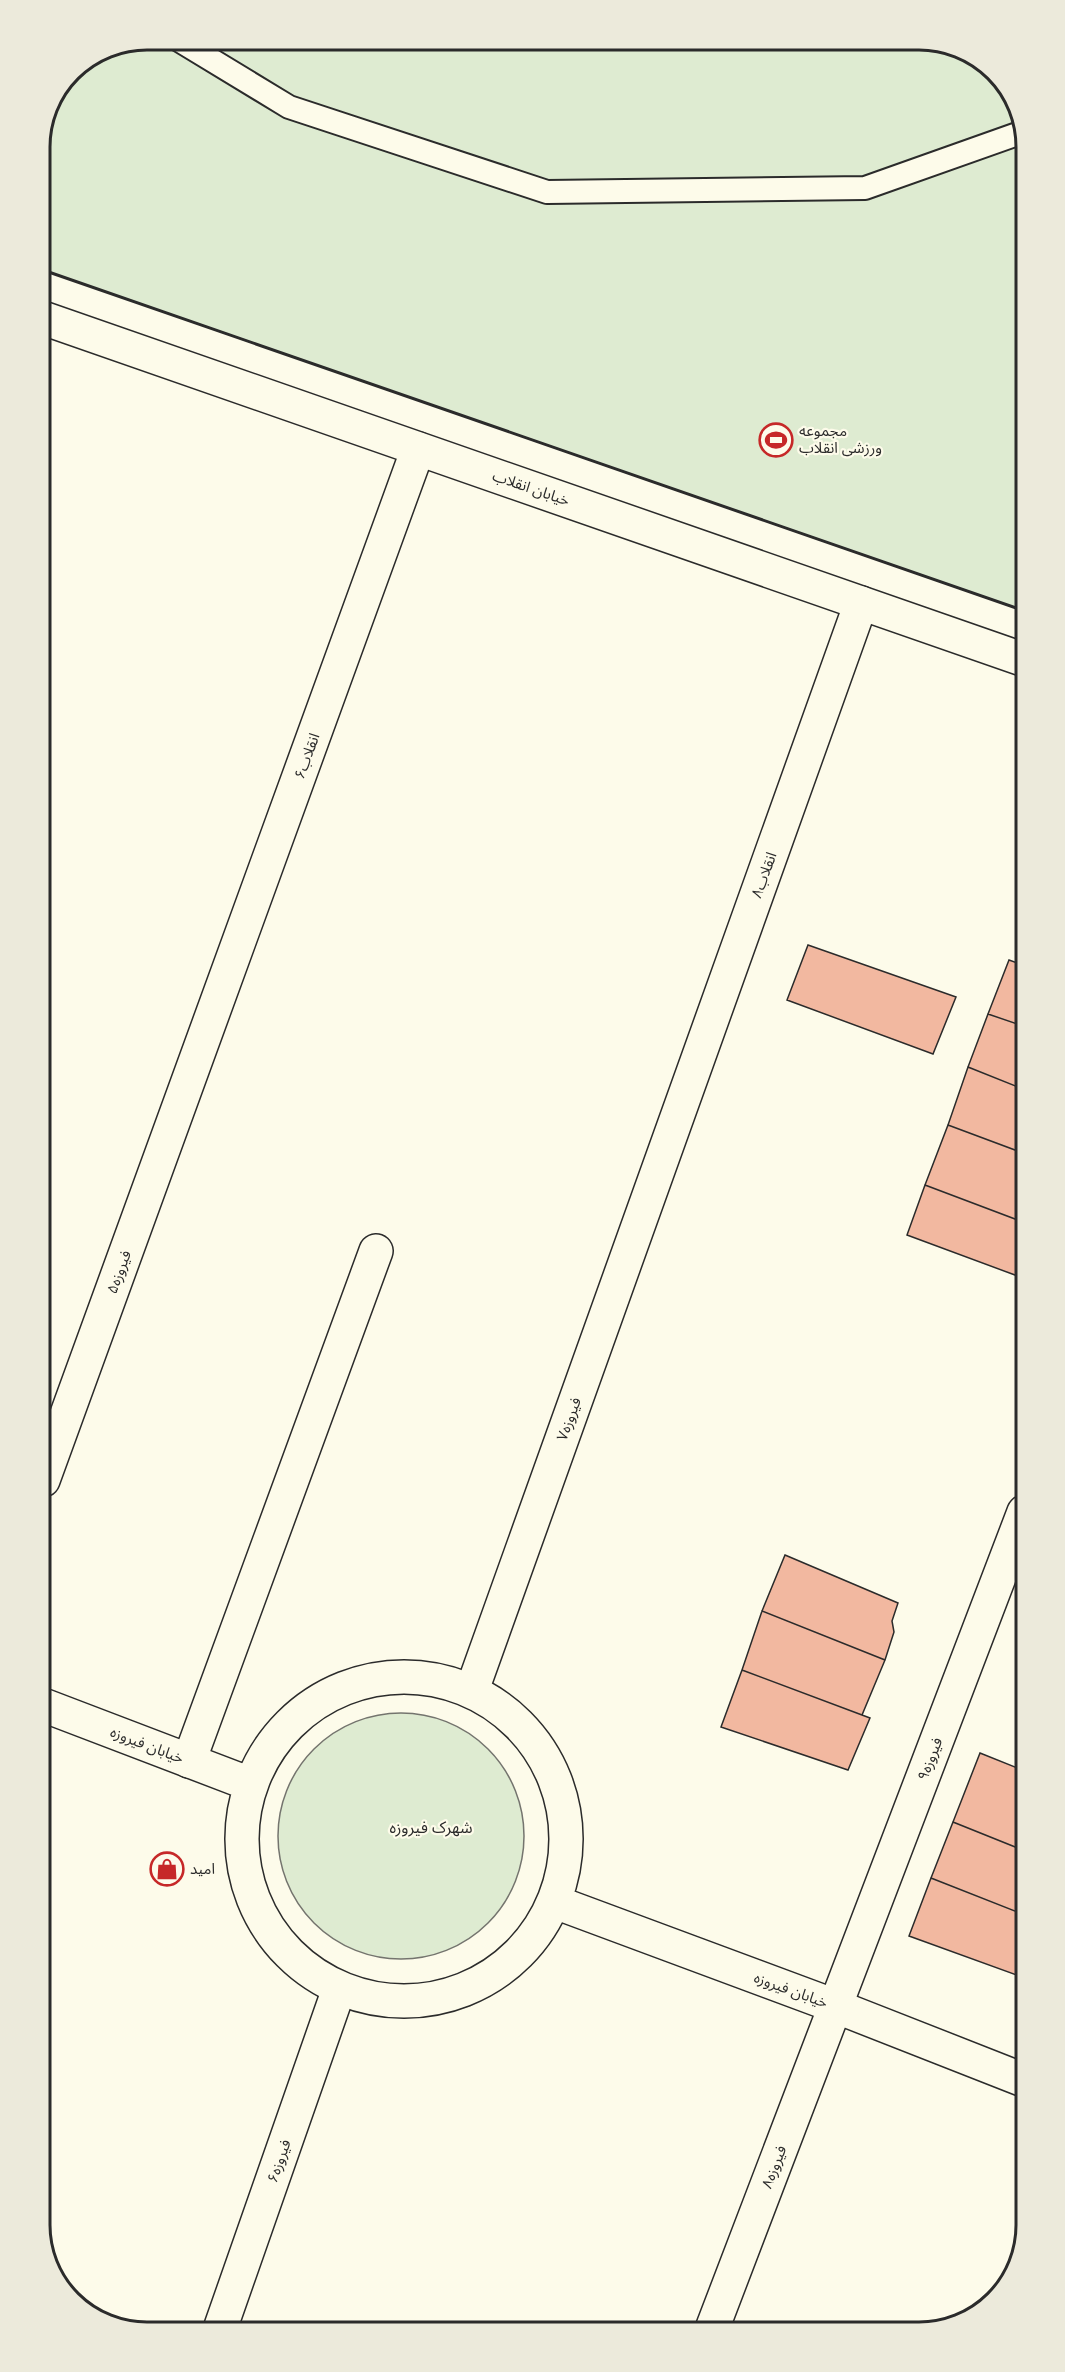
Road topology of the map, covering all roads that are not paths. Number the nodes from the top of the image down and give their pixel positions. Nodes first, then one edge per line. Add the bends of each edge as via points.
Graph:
1 (195, 50) edge
2 (1015, 135) edge
3 (50, 320) edge
4 (418, 449) junction
5 (861, 603) junction
6 (1016, 657) edge
7 (195, 1064) joint
8 (666, 1147) joint
9 (376, 1251) dead end
10 (50, 1461) edge
11 (1016, 1533) edge
12 (472, 1690) junction
13 (50, 1708) edge
14 (189, 1761) junction
15 (250, 1784) junction
16 (555, 1902) junction
17 (339, 1989) junction
18 (835, 2006) junction
19 (1016, 2077) edge
20 (222, 2322) edge
21 (715, 2322) edge

1 - 2 lane via 289,107 547,192 865,188
3 - 4 street, خیابان انقلاب
4 - 5 street, خیابان انقلاب
4 - 7 street, انقلاب۶
5 - 6 street, خیابان انقلاب
5 - 8 street, انقلاب۸
7 - 10 street, فیروزه۵
8 - 12 street, فیروزه۷
9 - 14 street
11 - 18 street, فیروزه۹
12 - 15 street via 412,1676 361,1682 315,1702 276,1737
12 - 16 street via 506,1712 535,1741 555,1779 567,1836
13 - 14 street, خیابان فیروزه
14 - 15 street, خیابان فیروزه
15 - 17 street via 241,1841 252,1898 283,1948
16 - 17 street via 534,1938 496,1974 465,1991 411,2002
16 - 18 street, خیابان فیروزه
17 - 20 street, فیروزه۶
18 - 19 street, خیابان فیروزه
18 - 21 street, فیروزه۸

